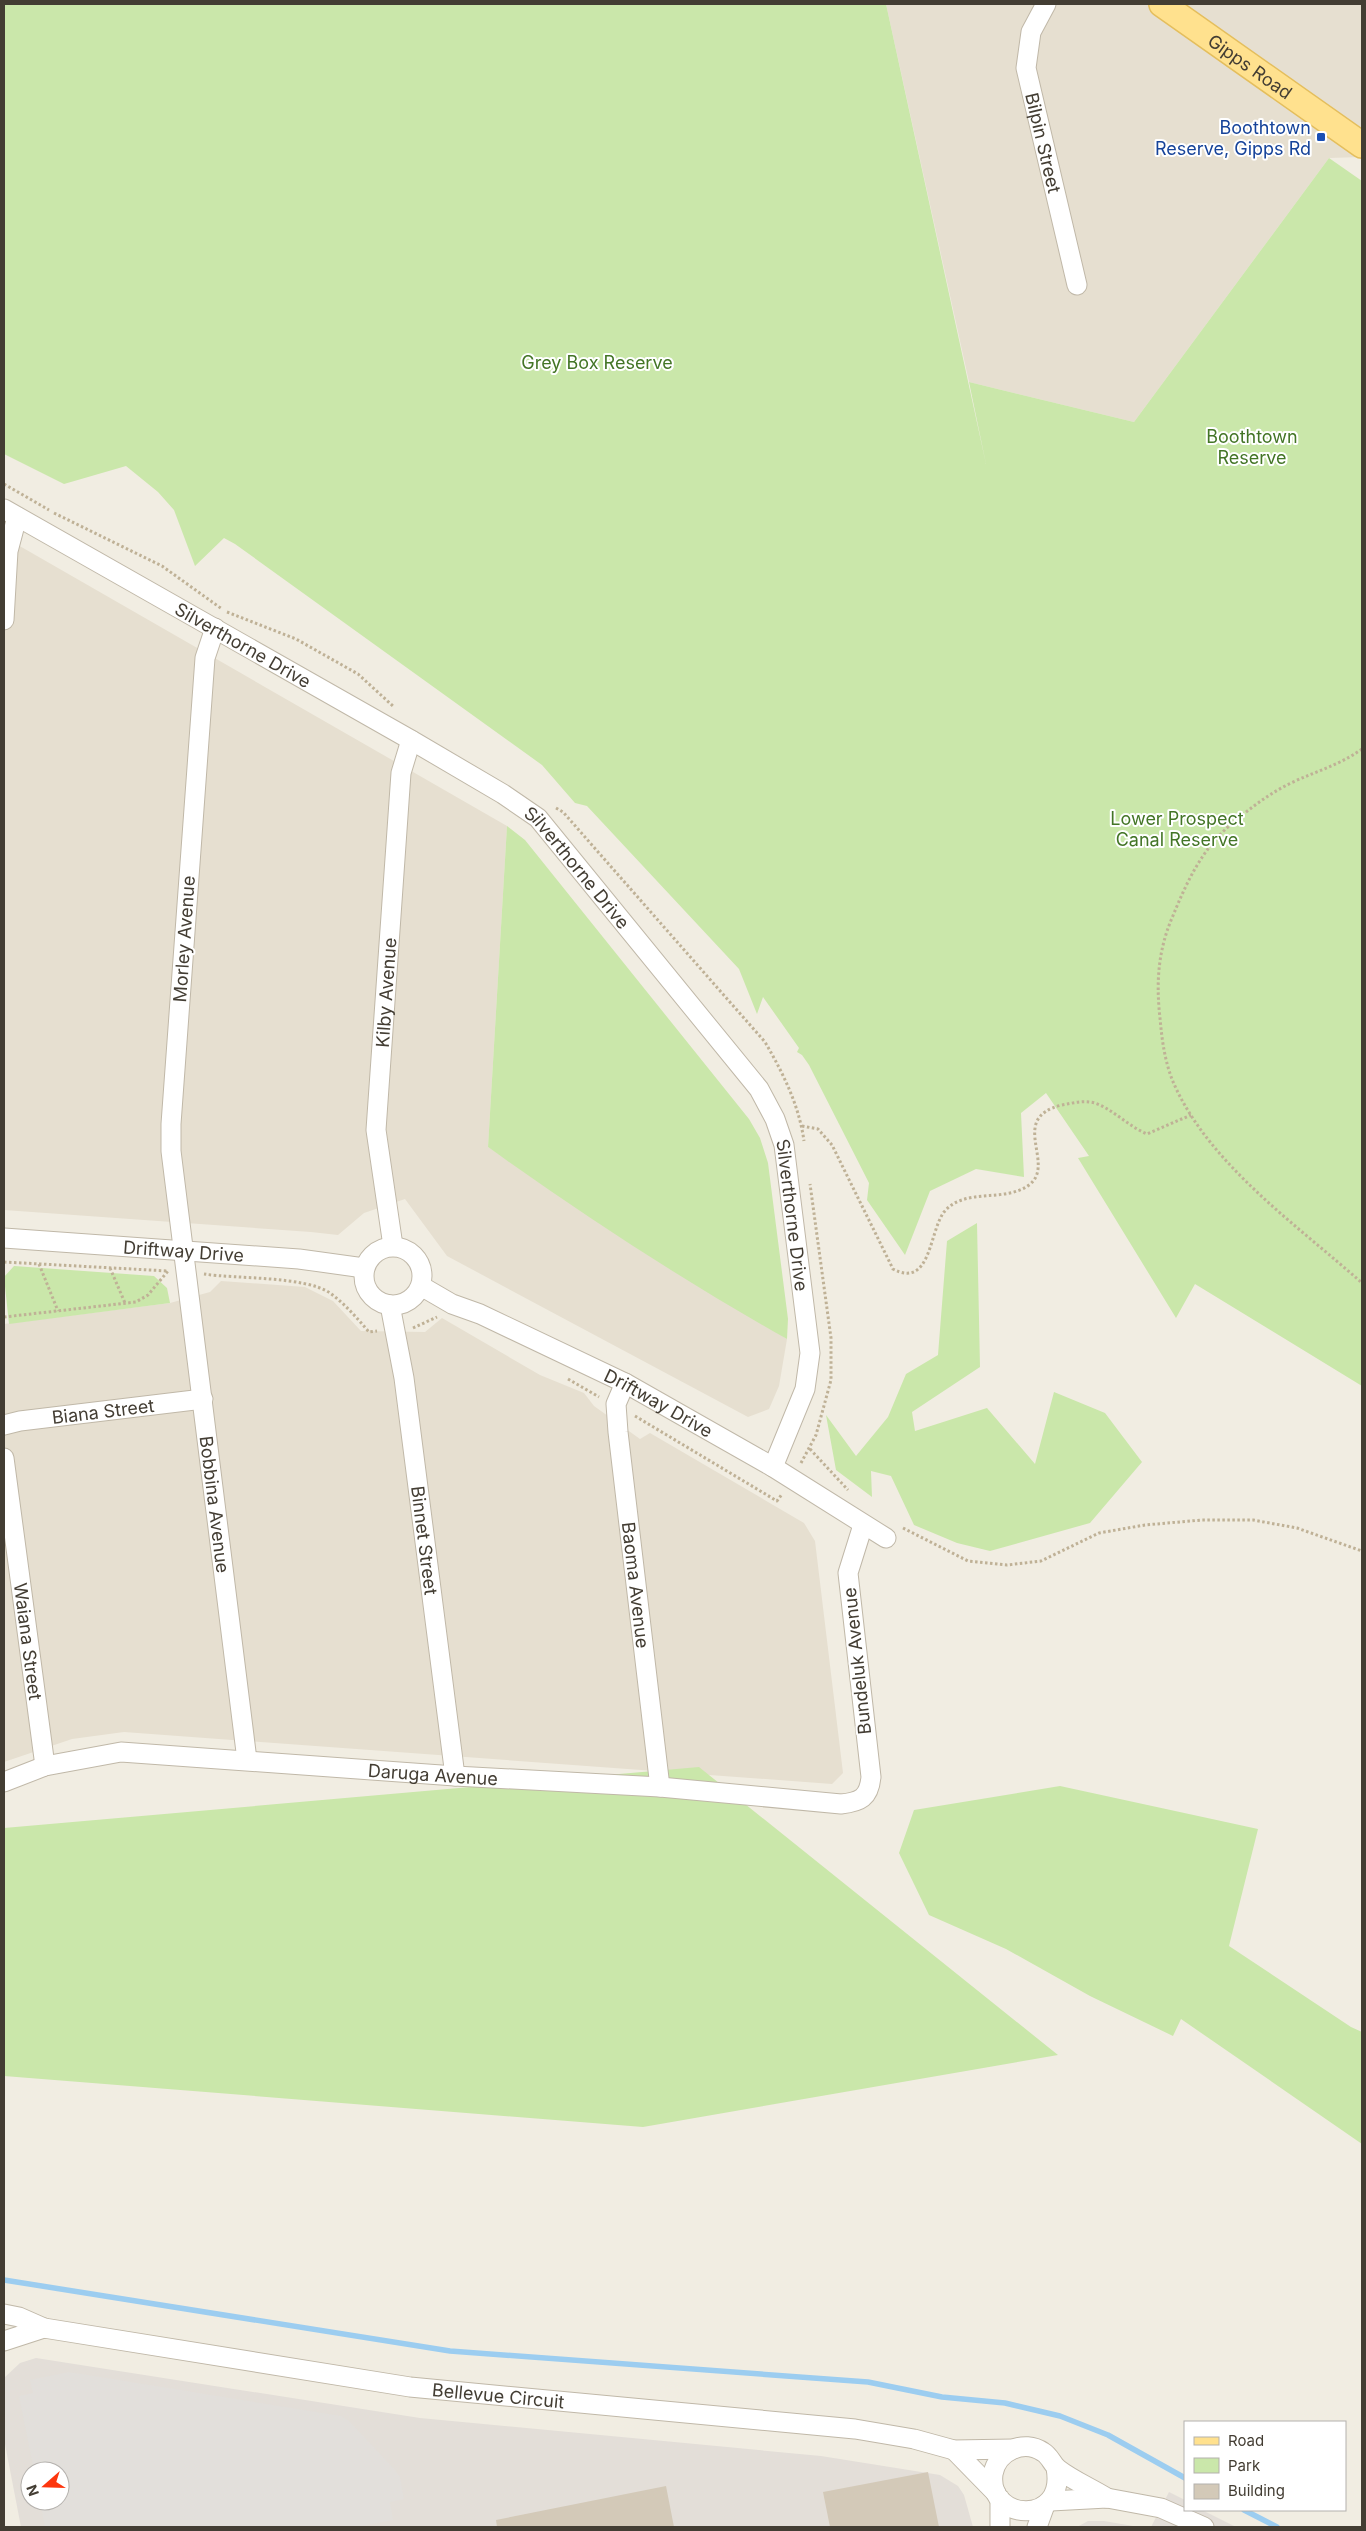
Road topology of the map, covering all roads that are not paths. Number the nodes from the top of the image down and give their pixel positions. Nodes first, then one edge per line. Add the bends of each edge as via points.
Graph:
1 (1046, 4) edge
2 (1162, 4) edge
3 (1362, 145) edge
4 (1077, 285) dead end
5 (10, 513) edge
6 (4, 620) edge
7 (215, 628) junction
8 (411, 740) junction
9 (4, 1238) edge
10 (393, 1246) junction
11 (184, 1251) junction
12 (364, 1268) junction
13 (421, 1286) junction
14 (390, 1305) junction
15 (625, 1383) junction
16 (203, 1399) junction
17 (4, 1426) edge
18 (4, 1458) edge
19 (773, 1467) junction
20 (863, 1525) junction
21 (886, 1538) dead end
22 (247, 1760) junction
23 (45, 1766) junction
24 (455, 1776) junction
25 (4, 1782) edge
26 (660, 1787) junction
27 (865, 1798) joint
28 (4, 2314) edge
29 (44, 2328) junction
30 (4, 2341) edge
31 (1013, 2449) junction
32 (954, 2450) junction
33 (1056, 2468) junction
34 (998, 2496) junction
35 (1107, 2498) junction
36 (1048, 2503) junction
37 (1201, 2526) edge
38 (1000, 2527) edge
39 (1037, 2527) edge

1 - 4 street, Bilpin Street via 1031,32 1026,68
2 - 3 main road, Gipps Road
5 - 6 street
5 - 7 street, Silverthorne Drive
7 - 8 street, Silverthorne Drive
7 - 11 street, Morley Avenue via 205,658 170,1124
8 - 10 street, Kilby Avenue via 401,773 376,1130
8 - 19 street, Silverthorne Drive via 538,818 759,1089 775,1119 790,1175 810,1353 805,1389
9 - 11 street, Driftway Drive
10 - 12 street via 381,1249
10 - 13 street via 404,1248 418,1259 422,1267
11 - 12 street, Driftway Drive via 298,1259
11 - 16 street, Bobbina Avenue
12 - 14 street via 367,1290 381,1303
13 - 14 street via 414,1297 403,1304
13 - 15 street, Driftway Drive via 452,1304 480,1314
14 - 24 street, Binnet Street via 404,1378
15 - 19 street, Driftway Drive
15 - 26 street, Baoma Avenue via 616,1404 618,1432
16 - 17 street, Biana Street via 20,1421
16 - 22 street, Bobbina Avenue
18 - 23 street, Waiana Street
19 - 20 street, Driftway Drive
20 - 21 street, Driftway Drive
20 - 27 street, Bundeluk Avenue via 848,1573 871,1777
22 - 23 street, Daruga Avenue via 121,1752
22 - 24 street, Daruga Avenue
23 - 25 street, Daruga Avenue
24 - 26 street, Daruga Avenue
26 - 27 street, Daruga Avenue via 841,1804 856,1803
28 - 29 street, Bellevue Circuit
29 - 30 street, Bellevue Circuit
29 - 32 street, Bellevue Circuit via 410,2387 855,2429
31 - 32 street, Bellevue Circuit
31 - 33 street via 1023,2446 1043,2451
31 - 34 street via 997,2463 994,2474
32 - 34 street, Bellevue Circuit
33 - 35 street
33 - 36 street via 1057,2488
34 - 36 street via 1007,2506 1026,2511
34 - 38 street
35 - 36 street
35 - 37 street via 1161,2508
36 - 39 street

